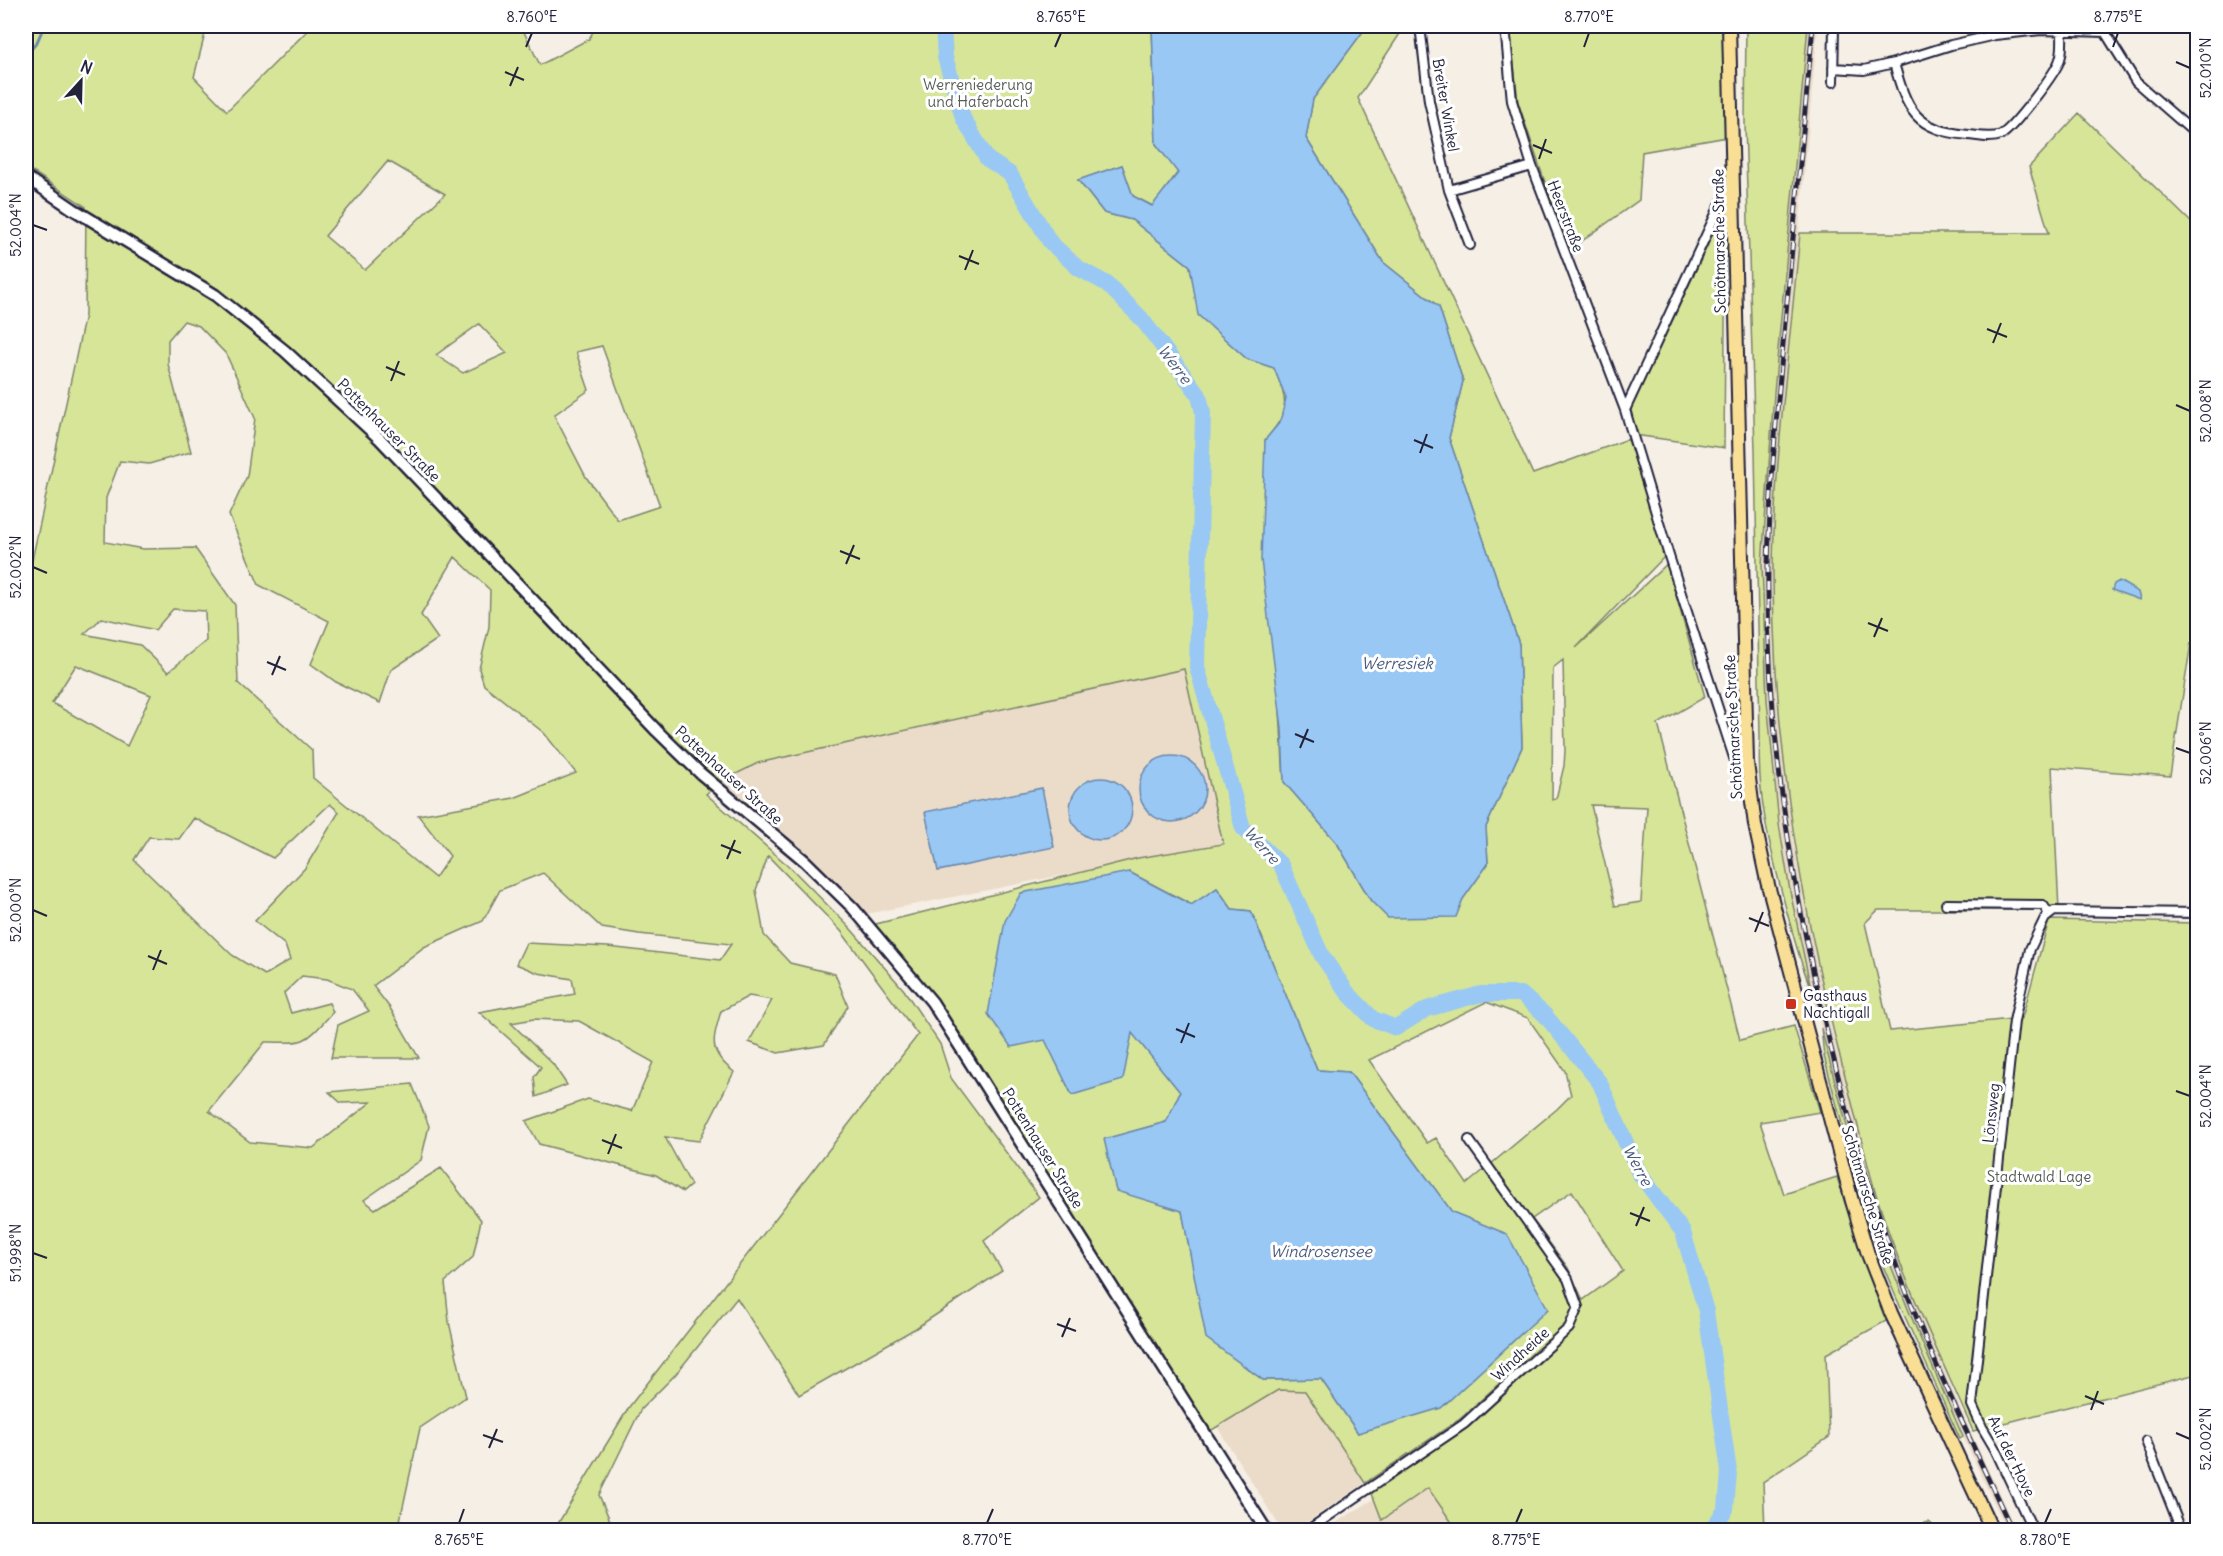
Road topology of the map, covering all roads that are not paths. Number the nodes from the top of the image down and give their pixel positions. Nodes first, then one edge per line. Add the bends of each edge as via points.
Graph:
1 (1420, 26) edge
2 (1505, 26) edge
3 (1729, 26) edge
4 (1834, 26) edge
5 (2104, 29) edge
6 (2062, 32) junction
7 (1894, 63) junction
8 (1833, 68) junction
9 (1833, 82) dead end
10 (2198, 136) edge
11 (1532, 166) junction
12 (26, 177) edge
13 (1449, 190) junction
14 (1733, 192) junction
15 (1470, 245) dead end
16 (1625, 410) junction
17 (1748, 776) junction
18 (1946, 904) dead end
19 (2198, 913) edge
20 (2049, 914) junction
21 (1469, 1140) dead end
22 (1973, 1392) joint
23 (2146, 1441) dead end
24 (1266, 1530) edge
25 (1308, 1530) edge
26 (1992, 1530) edge
27 (2033, 1530) edge
28 (2181, 1530) edge

1 - 13 street, Breiter Winkel via 1429,101
2 - 11 street, Heerstraße via 1512,101
3 - 14 main road, Schötmarsche Straße
4 - 8 street
5 - 6 street
5 - 10 street via 2136,81
6 - 7 street via 2041,30 1980,38
6 - 7 street via 2061,58 2055,72 2008,130 1994,137 1949,133 1921,120 1903,96
7 - 8 street via 1864,70
8 - 9 street
11 - 13 street
11 - 16 street, Heerstraße
12 - 24 street, Pottenhauser Straße via 214,295 285,351 380,439 665,739 853,908 932,1002
13 - 15 street, Breiter Winkel
14 - 16 street via 1721,203
14 - 17 main road, Schötmarsche Straße
16 - 17 street, Heerstraße via 1736,764
17 - 26 main road, Schötmarsche Straße via 1770,891 1868,1254 1891,1313
18 - 20 street via 2043,905
19 - 20 street
20 - 22 street, Lönsweg via 2030,949 2014,1021
21 - 25 street, Windheide via 1568,1279 1578,1307 1569,1328 1464,1424
22 - 27 street, Auf der Hove via 1972,1405
23 - 28 street

